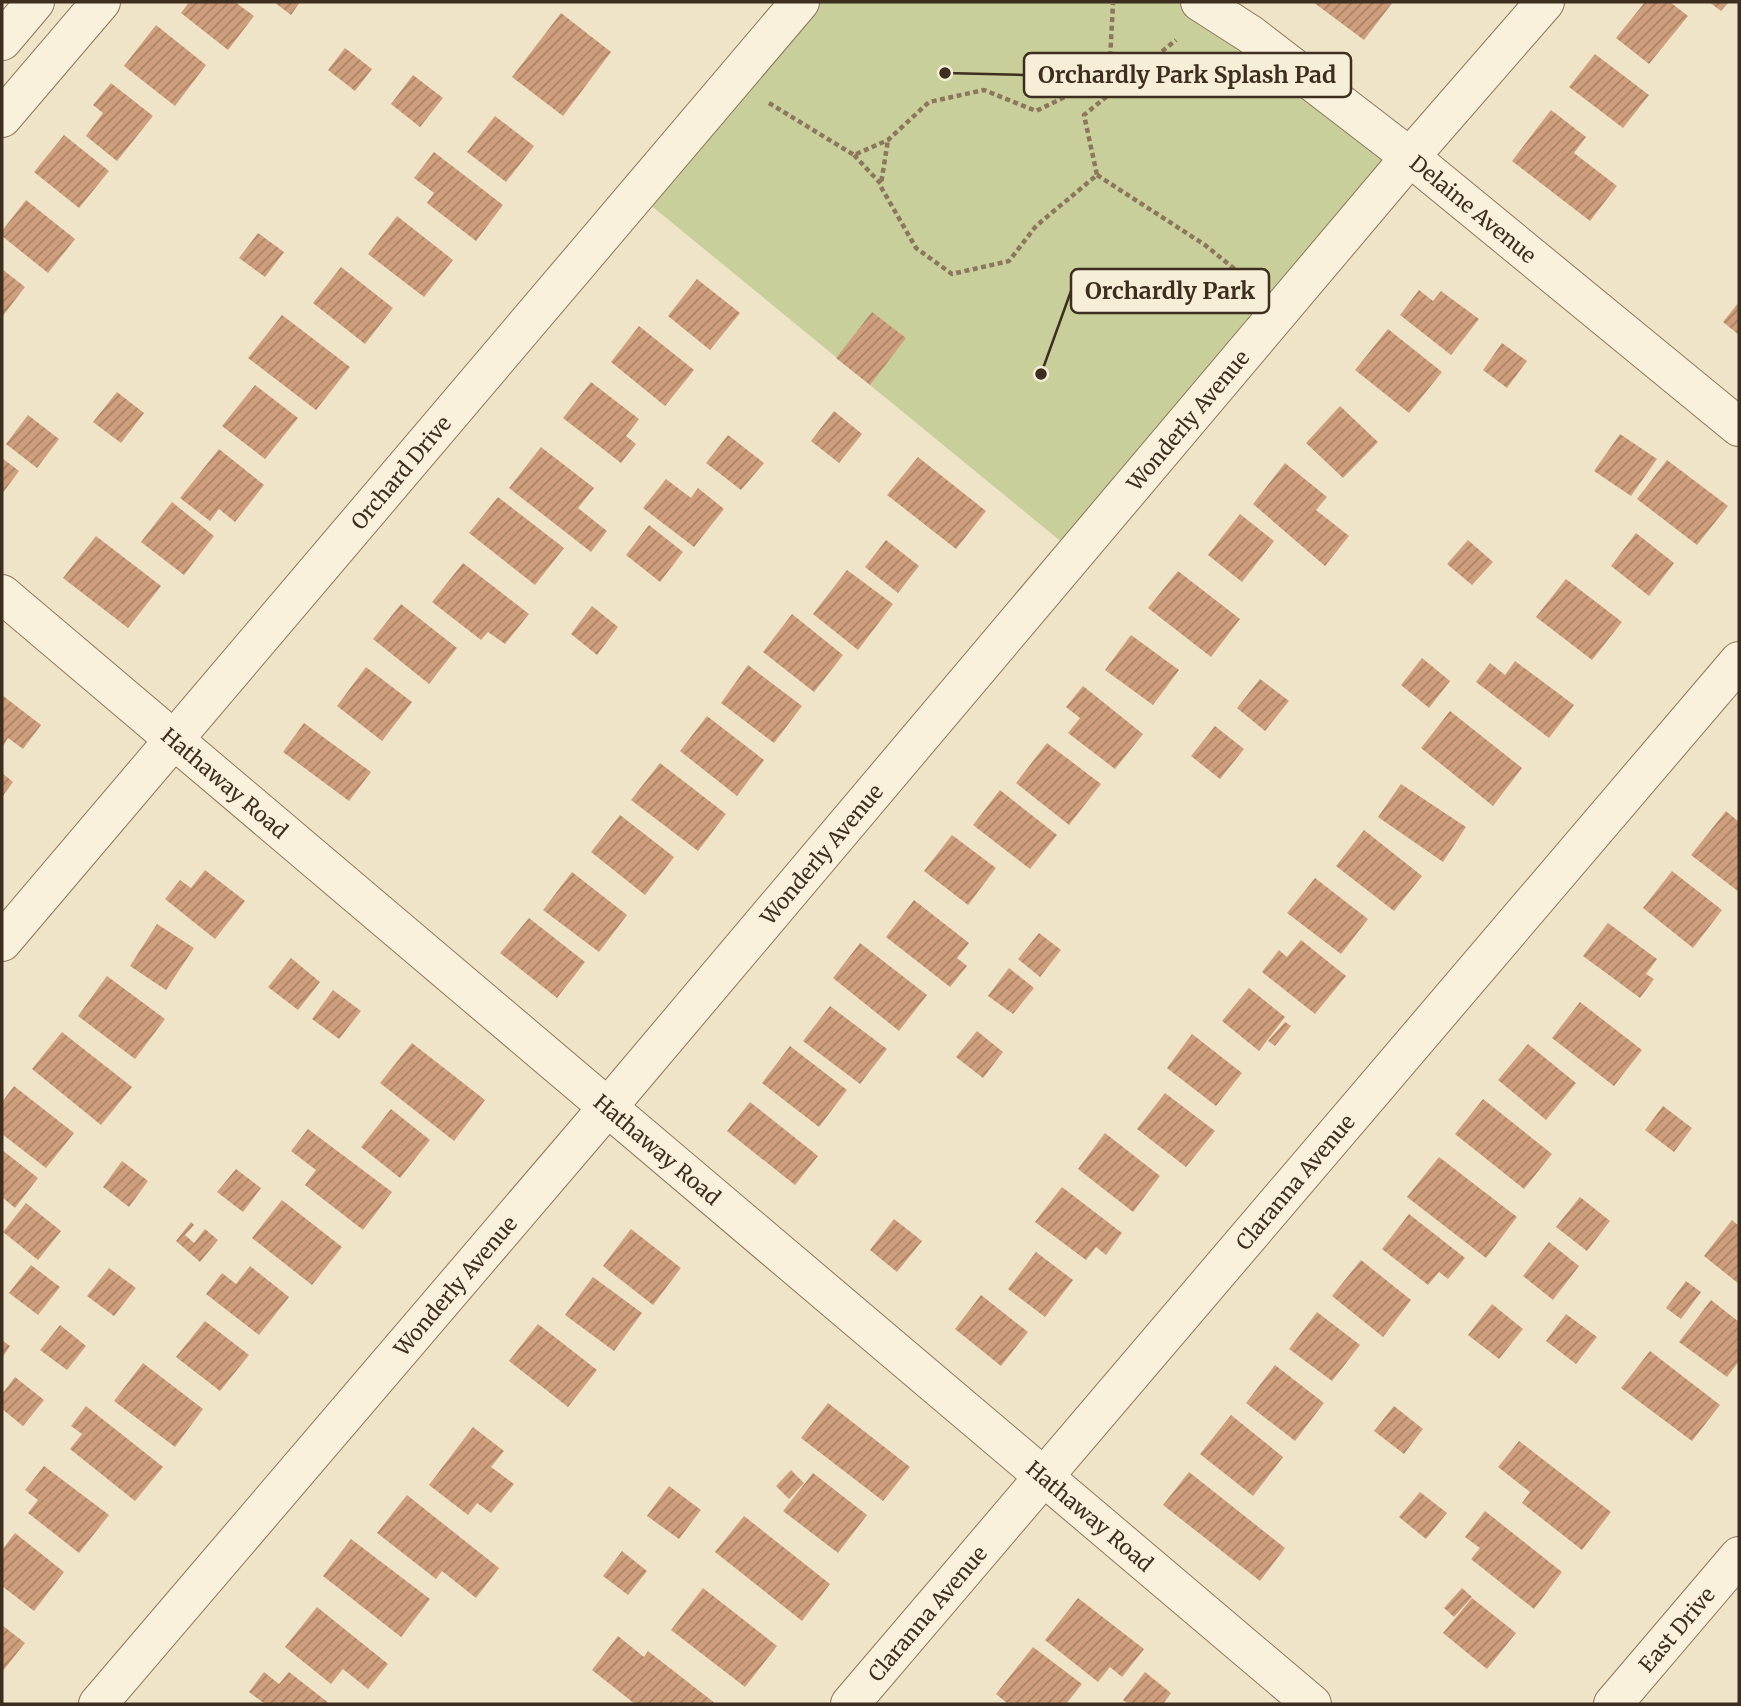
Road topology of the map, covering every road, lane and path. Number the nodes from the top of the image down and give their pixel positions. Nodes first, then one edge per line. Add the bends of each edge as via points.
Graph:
1 (35, 2) edge
2 (101, 2) edge
3 (800, 2) edge
4 (1200, 2) edge
5 (1545, 2) edge
6 (1113, 4) dead end
7 (1177, 40) dead end
8 (2, 41) edge
9 (769, 103) dead end
10 (2, 118) edge
11 (888, 140) junction
12 (854, 155) junction
13 (1410, 157) junction
14 (1097, 175) junction
15 (881, 187) dead end
16 (1248, 280) dead end
17 (1739, 428) edge
18 (2, 594) edge
19 (1739, 661) edge
20 (175, 739) junction
21 (2, 942) edge
22 (607, 1108) junction
23 (1045, 1479) junction
24 (1739, 1556) edge
25 (98, 1704) edge
26 (850, 1704) edge
27 (1312, 1704) edge
28 (1613, 1704) edge

1 - 8 street
2 - 10 street
3 - 20 street, Orchard Drive
4 - 13 street, Delaine Avenue via 1250,34
5 - 13 street, Wonderly Avenue
6 - 11 path via 1110,59 1075,92 1036,111 984,90 929,102
7 - 14 path via 1084,115
9 - 12 path
11 - 12 path
11 - 12 path via 881,184
13 - 17 street, Delaine Avenue
13 - 22 street, Wonderly Avenue
14 - 15 path via 1036,226 1009,261 952,274 916,248
14 - 16 path via 1205,245
18 - 20 street, Hathaway Road
19 - 23 street, Claranna Avenue
20 - 21 street, Orchard Drive
20 - 22 street, Hathaway Road
22 - 23 street, Hathaway Road
22 - 25 street, Wonderly Avenue
23 - 26 street, Claranna Avenue
23 - 27 street, Hathaway Road
24 - 28 street, East Drive

